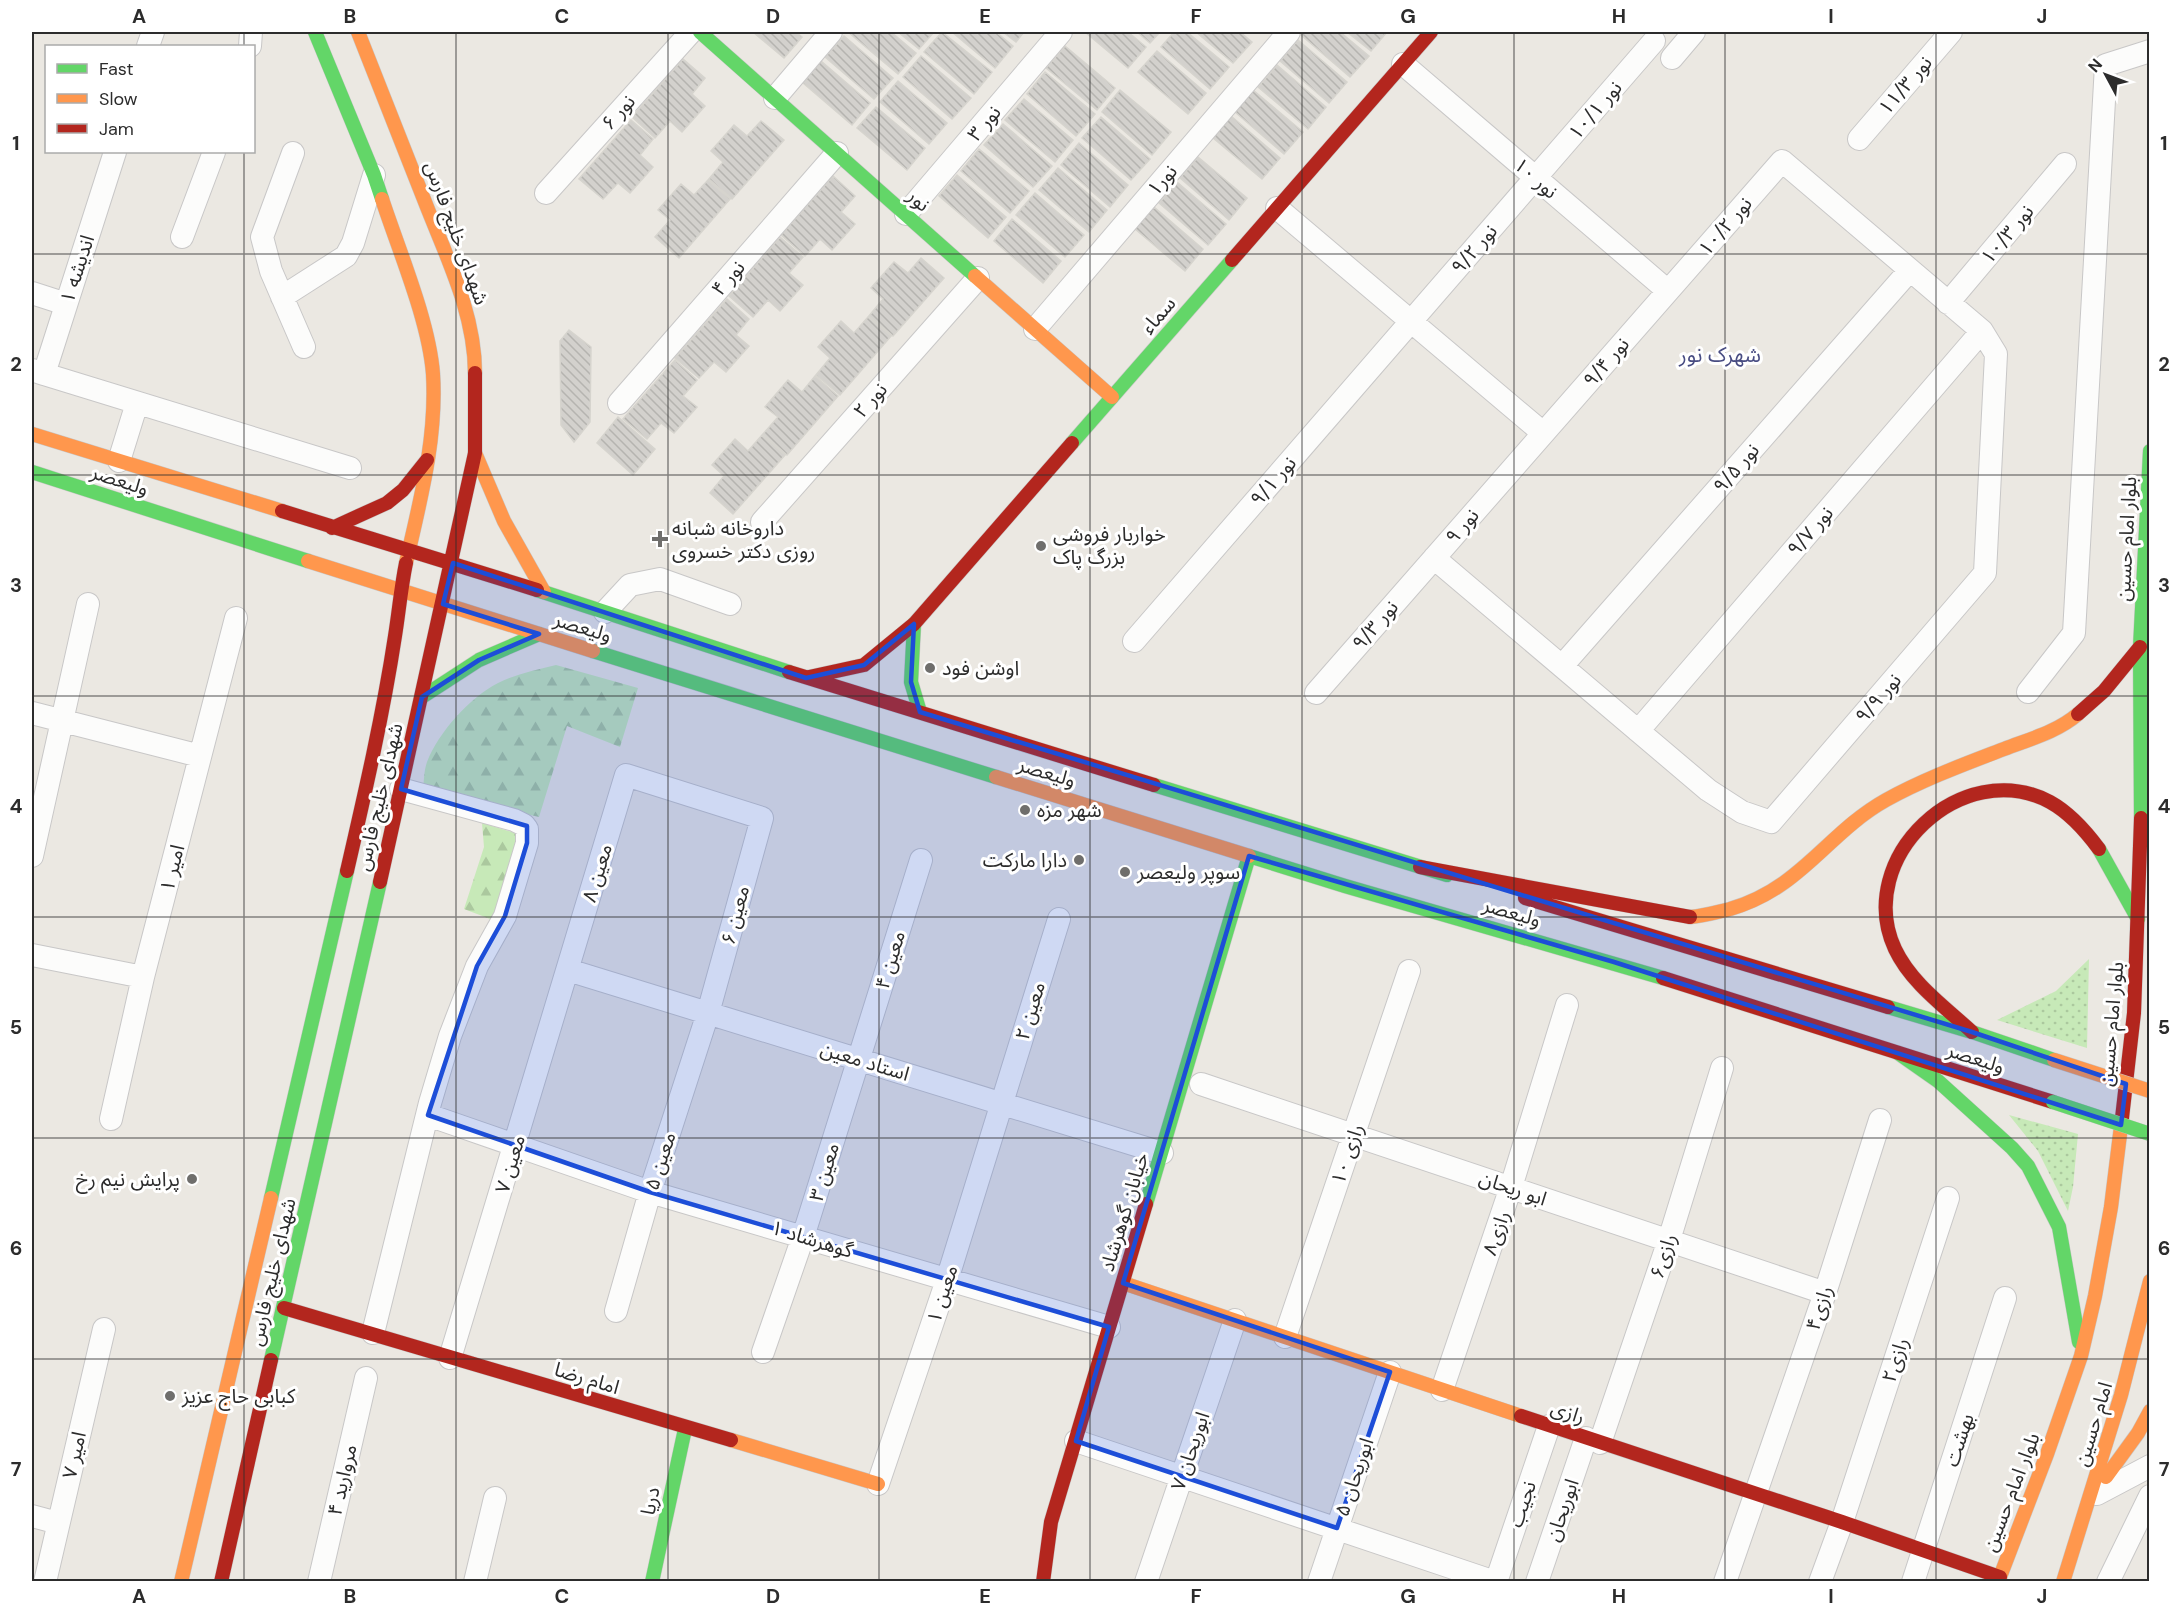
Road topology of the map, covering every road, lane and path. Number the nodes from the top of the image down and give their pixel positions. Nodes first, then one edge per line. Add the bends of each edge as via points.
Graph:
1 (315, 32) edge
2 (358, 32) edge
3 (691, 32) edge
4 (700, 32) edge
5 (831, 32) edge
6 (1062, 32) edge
7 (1289, 32) edge
8 (1431, 32) edge
9 (1694, 32) edge
10 (1952, 32) edge
11 (1654, 41) dead end
12 (2150, 51) edge
13 (1672, 58) dead end
14 (1403, 64) junction
15 (775, 98) junction
16 (1859, 139) dead end
17 (115, 153) edge
18 (214, 153) edge
19 (293, 153) dead end
20 (837, 153) junction
21 (2065, 164) dead end
22 (374, 176) junction
23 (1536, 178) junction
24 (546, 193) dead end
25 (1277, 208) junction
26 (906, 214) junction
27 (182, 237) dead end
28 (1910, 270) junction
29 (978, 278) junction
30 (1668, 291) junction
31 (32, 293) edge
32 (282, 297) junction
33 (1948, 303) junction
34 (66, 304) junction
35 (1412, 321) junction
36 (1035, 328) junction
37 (1982, 331) junction
38 (304, 347) dead end
39 (38, 372) edge
40 (1112, 397) junction
41 (137, 403) junction
42 (619, 403) dead end
43 (1543, 433) junction
44 (32, 434) edge
45 (2150, 452) edge
46 (475, 453) junction
47 (430, 457) junction
48 (119, 461) junction
49 (350, 468) dead end
50 (32, 472) edge
51 (762, 522) dead end
52 (332, 528) junction
53 (409, 549) junction
54 (1434, 558) junction
55 (453, 563) junction
56 (400, 590) junction
57 (544, 592) junction
58 (88, 604) dead end
59 (443, 604) junction
60 (730, 604) dead end
61 (606, 612) junction
62 (236, 618) dead end
63 (914, 624) junction
64 (539, 634) junction
65 (1134, 641) dead end
66 (2140, 647) junction
67 (1562, 666) junction
68 (806, 678) junction
69 (2028, 692) dead end
70 (1316, 693) dead end
71 (422, 697) junction
72 (920, 712) junction
73 (32, 713) edge
74 (62, 720) junction
75 (1638, 731) junction
76 (200, 756) junction
77 (626, 775) joint
78 (401, 789) junction
79 (1771, 822) joint
80 (32, 856) edge
81 (1249, 856) junction
82 (921, 860) dead end
83 (1420, 867) junction
84 (1059, 919) dead end
85 (2138, 919) junction
86 (32, 955) edge
87 (568, 970) junction
88 (1409, 971) dead end
89 (144, 977) junction
90 (1567, 1005) dead end
91 (708, 1013) junction
92 (1972, 1032) junction
93 (1898, 1053) junction
94 (859, 1059) junction
95 (1722, 1068) dead end
96 (1201, 1084) dead end
97 (2150, 1091) edge
98 (1002, 1103) junction
99 (428, 1115) junction
100 (111, 1119) dead end
101 (1880, 1120) dead end
102 (1353, 1134) junction
103 (2150, 1134) edge
104 (516, 1144) junction
105 (1162, 1153) junction
106 (1511, 1188) junction
107 (650, 1192) junction
108 (1948, 1198) dead end
109 (803, 1237) junction
110 (1669, 1240) junction
111 (947, 1280) junction
112 (2150, 1281) edge
113 (1123, 1283) junction
114 (1825, 1293) junction
115 (2005, 1298) dead end
116 (284, 1308) junction
117 (616, 1311) dead end
118 (1234, 1320) junction
119 (1109, 1327) junction
120 (104, 1329) dead end
121 (373, 1333) junction
122 (1285, 1337) junction
123 (763, 1352) dead end
124 (2081, 1356) junction
125 (450, 1358) junction
126 (1390, 1372) junction
127 (366, 1378) dead end
128 (1442, 1390) junction
129 (2150, 1411) edge
130 (1549, 1426) junction
131 (685, 1429) junction
132 (1076, 1441) junction
133 (1593, 1441) junction
134 (2150, 1466) edge
135 (1182, 1476) junction
136 (878, 1484) joint
137 (1756, 1495) junction
138 (2150, 1496) edge
139 (495, 1498) dead end
140 (2091, 1498) junction
141 (32, 1516) edge
142 (1842, 1522) junction
143 (58, 1523) junction
144 (1337, 1528) junction
145 (1923, 1552) junction
146 (1999, 1579) edge
147 (2068, 1580) edge
148 (45, 1581) edge
149 (181, 1581) edge
150 (221, 1581) edge
151 (319, 1581) edge
152 (475, 1581) edge
153 (652, 1581) edge
154 (1043, 1581) edge
155 (1146, 1581) edge
156 (1319, 1581) edge
157 (1496, 1581) edge
158 (1537, 1581) edge
159 (1725, 1581) edge
160 (1820, 1581) edge
161 (1913, 1581) edge
162 (2108, 1581) edge

1 - 22 main road, شهدای خلیج فارس
2 - 46 main road, شهدای خلیج فارس via 467,314 475,355
3 - 24 street, نور ۶
4 - 15 main road, نور
5 - 15 street
6 - 26 street, نور ۳
7 - 36 street, نور۱
8 - 14 main road, سماء
9 - 13 street
10 - 16 street, نور ۱۱/۳
11 - 23 street, نور ۱۰/۱
12 - 69 street via 2106,64 2074,633
14 - 23 street, نور ۱۰
14 - 25 main road, سماء
15 - 20 main road, نور
17 - 34 street, اندیشه ۱
18 - 27 street
19 - 32 street via 262,237
20 - 26 main road, نور
20 - 42 street, نور ۴
21 - 33 street, نور ۱۰/۳
22 - 32 street via 354,243 346,256
22 - 47 main road, شهدای خلیج فارس via 425,333 433,373
23 - 30 street, نور ۱۰
23 - 35 street, نور ۹/۲
25 - 35 street
25 - 40 main road, سماء
26 - 29 main road, نور
28 - 30 street, نور ۱۰/۲ via 1782,161
28 - 33 street
28 - 67 street, نور ۹/۵
29 - 36 main road, نور
29 - 51 street, نور ۲
30 - 43 street, نور ۹/۴
31 - 34 street
32 - 38 street
33 - 37 street
34 - 39 street, اندیشه ۱
35 - 43 street
35 - 65 street, نور ۹/۱
36 - 40 main road, نور
37 - 75 street, نور ۹/۷
37 - 79 street, نور ۹/۹ via 1996,354 1985,573
39 - 41 street
40 - 63 main road, سماء
41 - 48 street
41 - 49 street
43 - 54 street, نور ۹
44 - 48 main road, ولیعصر
45 - 66 main road, بلوار امام حسین
46 - 55 main road, شهدای خلیج فارس
46 - 57 main road via 504,521
47 - 52 main road via 387,503
47 - 53 main road, شهدای خلیج فارس
48 - 52 main road, ولیعصر
50 - 56 main road, ولیعصر
52 - 53 main road, ولیعصر
53 - 55 main road, ولیعصر
53 - 56 main road, شهدای خلیج فارس
54 - 67 street, نور ۹
54 - 70 street, نور ۹/۳
55 - 57 main road, ولیعصر
55 - 59 main road, شهدای خلیج فارس
56 - 59 main road, ولیعصر
56 - 149 main road, شهدای خلیج فارس via 362,808
57 - 61 main road, ولیعصر
58 - 74 street
59 - 64 main road, ولیعصر
59 - 71 main road, شهدای خلیج فارس
60 - 61 street via 660,579 630,585
61 - 68 main road, ولیعصر
62 - 76 street, امیر ۱
63 - 68 main road, سماء via 864,665
63 - 72 main road via 911,682
64 - 71 main road via 479,660
64 - 81 main road, ولیعصر
66 - 83 main road via 2105,692 2060,728 1900,792 1836,837 1799,873 1741,907 1692,917
66 - 85 main road, بلوار امام حسین
67 - 75 street, نور ۹
68 - 72 main road, ولیعصر
71 - 78 main road, شهدای خلیج فارس
72 - 83 main road, ولیعصر
73 - 74 street
74 - 76 street
74 - 80 street
75 - 79 street, نور ۹ via 1708,790 1742,812
76 - 89 street, امیر ۱
77 - 87 street, معین ۸
77 - 91 street, معین ۶ via 762,818
78 - 99 street via 514,820 527,829 527,843 505,916 477,966 450,1036
78 - 116 main road, شهدای خلیج فارس
81 - 93 main road, ولیعصر via 1614,962
81 - 105 main road, خیابان گوهرشاد
82 - 94 street, معین ۴
83 - 92 main road, ولیعصر
84 - 98 street, معین ۲
85 - 92 main road via 2106,860 2086,833 2048,801 2016,791 1990,791 1967,795 1945,806 1909,838 1887,882 1886,914 1890,937 1918,982
85 - 124 main road, بلوار امام حسین via 2134,1012 2111,1207
86 - 89 street
87 - 91 street, استاد معین
87 - 104 street, معین ۷
88 - 102 street, رازی ۱۰
89 - 100 street, امیر ۱
90 - 106 street, رازی۸
91 - 94 street, استاد معین
91 - 107 street, معین ۵
92 - 97 main road, ولیعصر, bridge
93 - 103 main road, ولیعصر, bridge
93 - 124 main road via 1938,1081 2028,1166 2059,1227
94 - 98 street, استاد معین
94 - 109 street, معین ۳
95 - 110 street, رازی۶
96 - 102 street, ابو ریحان
98 - 105 street, استاد معین
98 - 111 street, معین ۱
99 - 104 street, گوهرشاد ۱
99 - 121 street
101 - 114 street, رازی۴
102 - 106 street, ابو ریحان
102 - 122 street, رازی ۱۰
104 - 107 street, گوهرشاد ۱
104 - 125 street, معین ۷
105 - 113 main road, خیابان گوهرشاد
106 - 110 street, ابو ریحان
106 - 128 street, رازی۸
107 - 109 street, گوهرشاد ۱
107 - 117 street, معین ۵
108 - 142 street, رازی۲
109 - 111 street, گوهرشاد ۱
109 - 123 street, معین ۳
110 - 114 street, ابو ریحان
110 - 133 street, رازی۶
111 - 119 street, گوهرشاد ۱
111 - 136 street, معین ۱
112 - 140 main road, امام حسین via 2136,1345
113 - 118 main road, رازی
113 - 119 main road, خیابان گوهرشاد
114 - 137 street, رازی۴
115 - 145 street, بهشت
116 - 121 main road, امام رضا
116 - 150 main road, شهدای خلیج فارس
118 - 122 main road, رازی
118 - 135 street, ابوریحان ۷
119 - 132 main road, خیابان گوهرشاد
120 - 143 street, امیر ۷
121 - 125 main road, امام رضا
122 - 126 main road, رازی
124 - 146 main road, بلوار امام حسین
125 - 131 main road, امام رضا
126 - 128 main road, رازی
126 - 144 street, ابوریحان ۵
127 - 151 street, مروارید ۴
128 - 130 main road, رازی
129 - 140 main road
130 - 133 main road, رازی
130 - 157 street, نجیب
131 - 136 main road, امام رضا
131 - 153 main road, دریا
132 - 135 street
132 - 154 main road, خیابان گوهرشاد via 1051,1522
133 - 137 main road, رازی
133 - 158 street, ابوریحان
134 - 140 street
135 - 144 street
135 - 155 street, ابوریحان ۷
137 - 142 main road, رازی
137 - 159 street, رازی۴
138 - 162 street
139 - 152 street
140 - 147 main road, امام حسین
141 - 143 street
142 - 145 main road, رازی
142 - 160 street, رازی۲
143 - 148 street, امیر ۷
144 - 156 street, ابوریحان ۵
144 - 157 street
145 - 146 main road, رازی
145 - 161 street, بهشت

